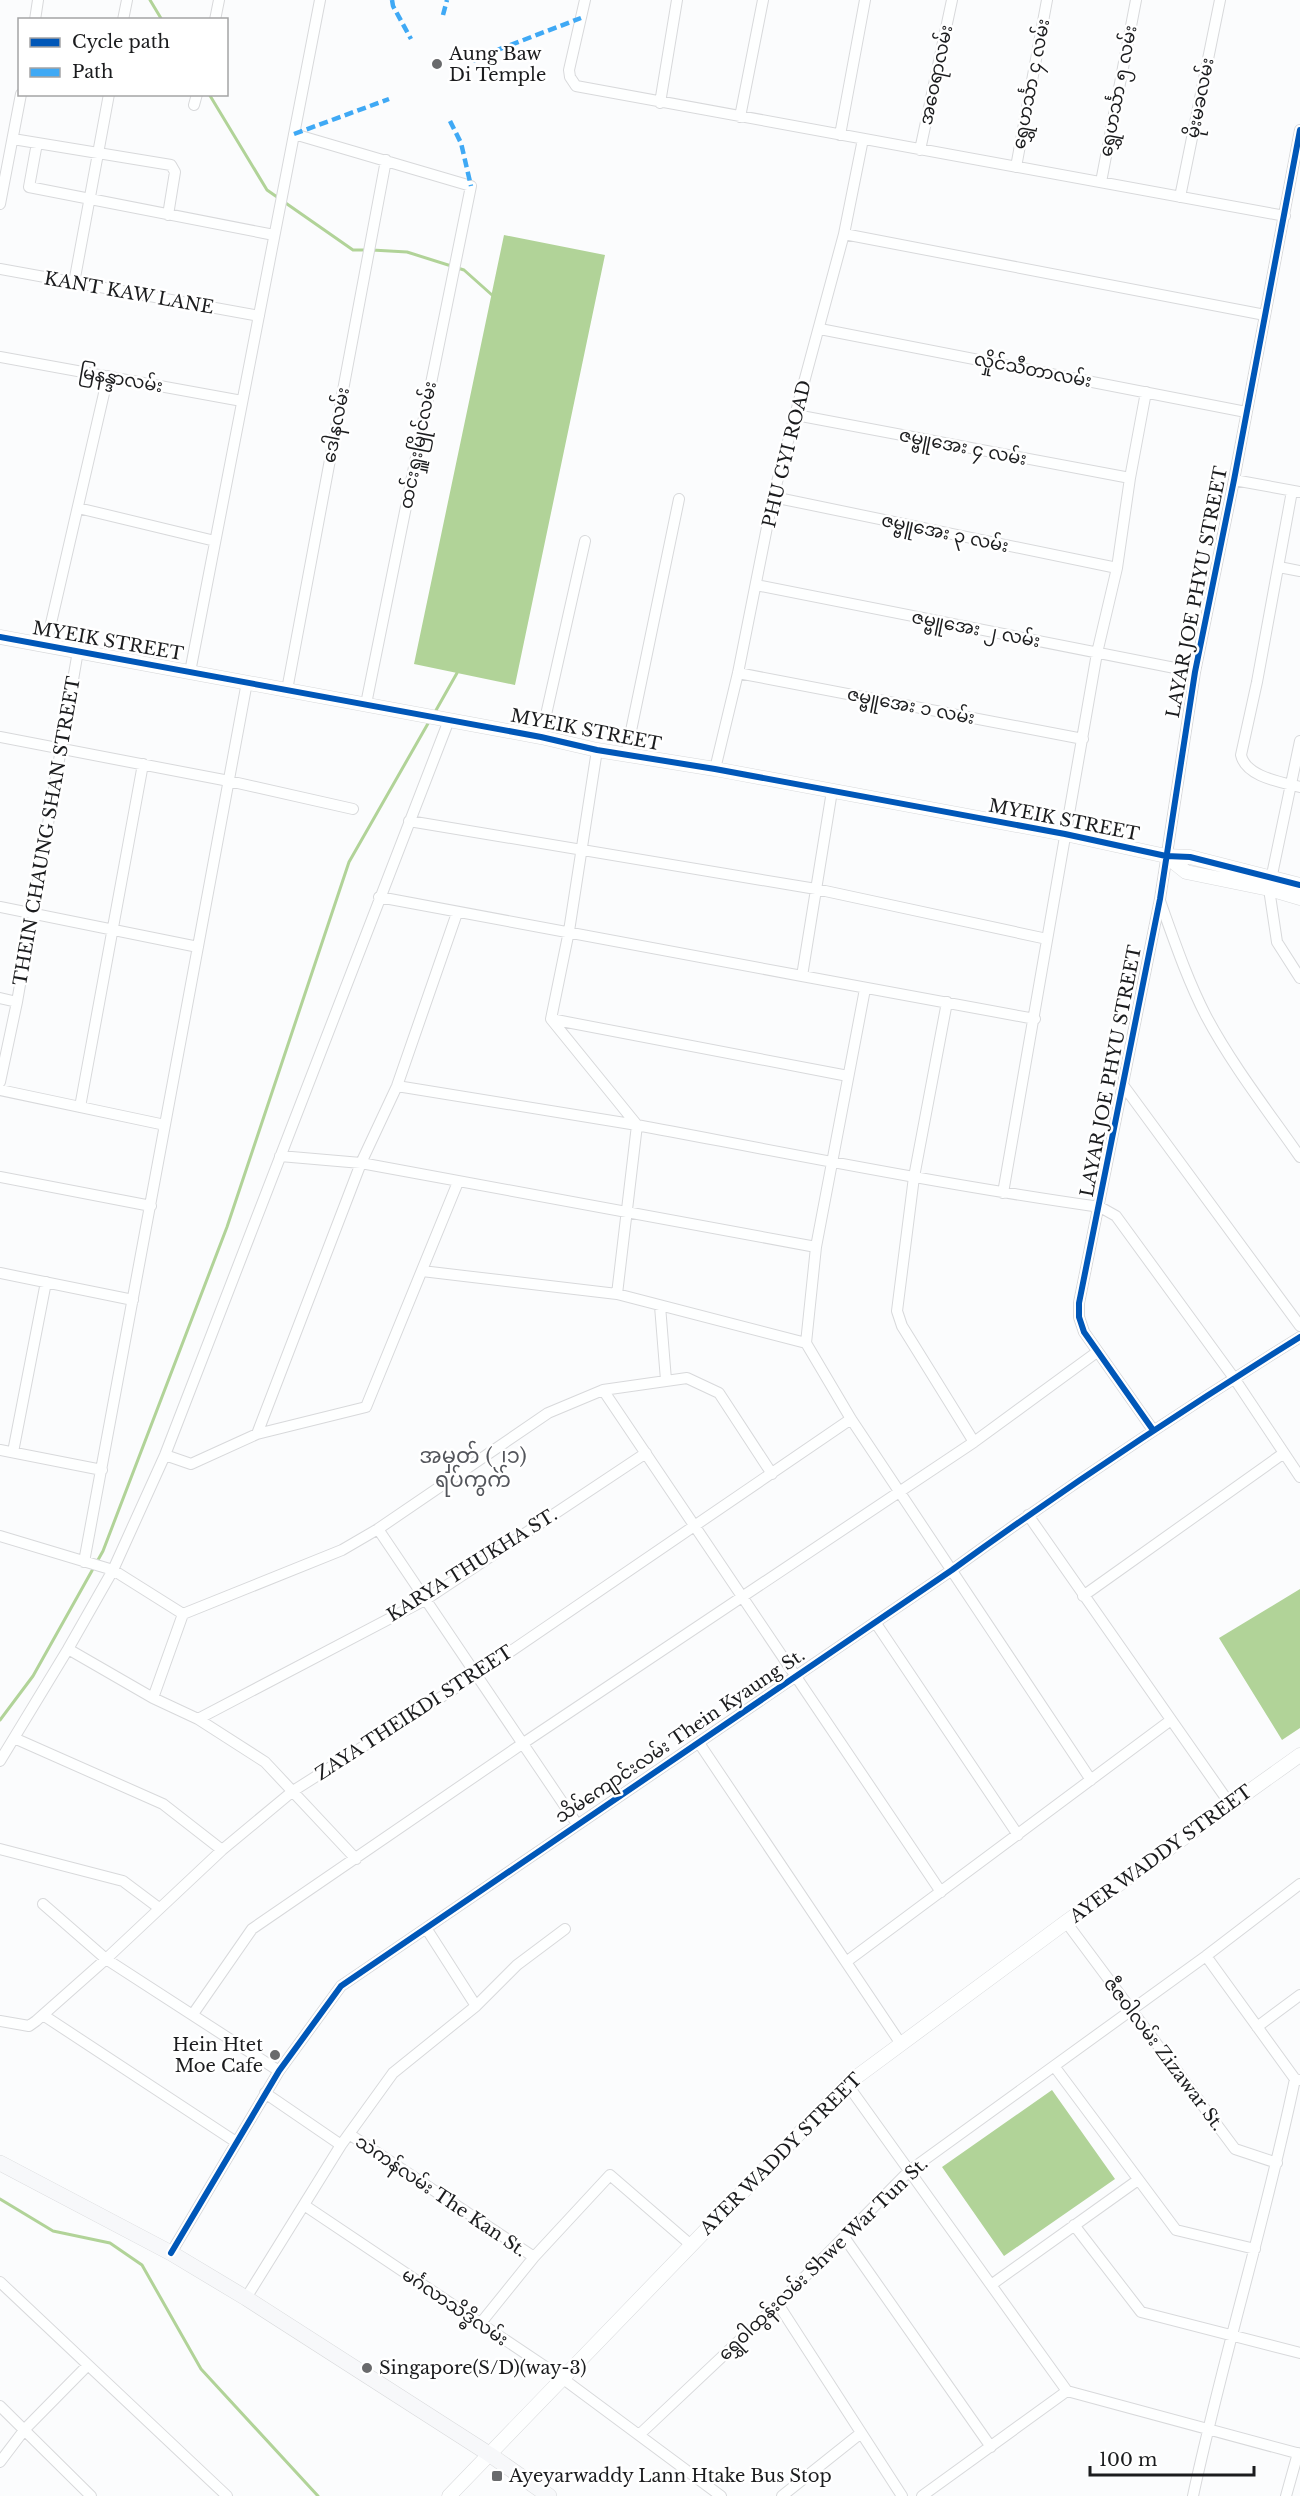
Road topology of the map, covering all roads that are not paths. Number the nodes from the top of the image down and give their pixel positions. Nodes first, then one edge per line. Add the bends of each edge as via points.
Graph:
1 (38, 0) edge
2 (127, 0) edge
3 (219, 0) edge
4 (320, 0) edge
5 (585, 0) edge
6 (677, 0) edge
7 (763, 0) edge
8 (865, 0) edge
9 (952, 0) edge
10 (1047, 0) edge
11 (1136, 0) edge
12 (1220, 0) edge
13 (35, 18) edge
14 (123, 18) edge
15 (215, 18) edge
16 (21, 96) edge
17 (109, 96) edge
18 (660, 103) junction
19 (740, 117) junction
20 (1300, 129) edge
21 (294, 134) junction
22 (840, 135) junction
23 (13, 139) junction
24 (863, 139) junction
25 (37, 144) junction
26 (920, 150) junction
27 (98, 155) junction
28 (386, 160) junction
29 (1016, 167) junction
30 (1101, 183) junction
31 (1180, 197) junction
32 (90, 200) junction
33 (0, 204) edge
34 (168, 215) junction
35 (1285, 216) junction
36 (844, 234) junction
37 (274, 235) junction
38 (0, 269) edge
39 (74, 283) junction
40 (1265, 315) junction
41 (259, 316) junction
42 (820, 329) junction
43 (0, 357) edge
44 (108, 376) junction
45 (1146, 392) junction
46 (242, 401) junction
47 (1246, 412) junction
48 (796, 415) junction
49 (1130, 478) junction
50 (1234, 480) junction
51 (1296, 491) edge
52 (773, 497) junction
53 (679, 499) dead end
54 (78, 508) junction
55 (215, 541) junction
56 (585, 541) dead end
57 (1279, 567) junction
58 (1117, 568) junction
59 (1300, 571) edge
60 (756, 585) junction
61 (0, 637) edge
62 (46, 645) junction
63 (78, 651) junction
64 (1097, 653) junction
65 (190, 672) junction
66 (1196, 672) junction
67 (738, 673) junction
68 (247, 682) junction
69 (287, 690) junction
70 (366, 704) junction
71 (449, 720) junction
72 (0, 737) edge
73 (541, 737) junction
74 (1083, 739) junction
75 (1300, 741) edge
76 (62, 748) junction
77 (597, 750) junction
78 (626, 755) junction
79 (143, 764) junction
80 (715, 769) junction
81 (229, 781) junction
82 (1296, 786) edge
83 (832, 791) junction
84 (353, 809) dead end
85 (409, 821) junction
86 (1065, 834) junction
87 (582, 850) junction
88 (1166, 856) junction
89 (1270, 882) junction
90 (1300, 885) edge
91 (816, 889) junction
92 (379, 897) junction
93 (1300, 898) edge
94 (1160, 899) junction
95 (0, 907) edge
96 (32, 913) junction
97 (457, 913) junction
98 (113, 930) junction
99 (569, 931) junction
100 (1047, 939) junction
101 (198, 947) junction
102 (802, 976) junction
103 (1300, 978) edge
104 (865, 989) junction
105 (0, 998) edge
106 (17, 1002) junction
107 (947, 1002) junction
108 (551, 1019) junction
109 (1035, 1019) junction
110 (848, 1076) junction
111 (0, 1082) edge
112 (1123, 1084) junction
113 (397, 1086) junction
114 (0, 1090) edge
115 (80, 1107) junction
116 (165, 1125) junction
117 (637, 1125) junction
118 (280, 1155) junction
119 (1300, 1157) edge
120 (832, 1161) junction
121 (361, 1163) junction
122 (0, 1177) edge
123 (914, 1178) junction
124 (458, 1182) junction
125 (1003, 1193) junction
126 (151, 1206) junction
127 (1100, 1207) junction
128 (627, 1212) junction
129 (816, 1247) junction
130 (422, 1271) junction
131 (0, 1273) edge
132 (46, 1282) junction
133 (616, 1294) junction
134 (133, 1300) junction
135 (660, 1306) junction
136 (1300, 1326) edge
137 (1300, 1337) edge
138 (806, 1343) junction
139 (1098, 1352) junction
140 (1233, 1378) junction
141 (666, 1380) junction
142 (603, 1389) junction
143 (851, 1419) junction
144 (1153, 1430) junction
145 (257, 1434) junction
146 (974, 1442) junction
147 (0, 1450) edge
148 (14, 1452) junction
149 (646, 1453) junction
150 (1284, 1453) junction
151 (165, 1455) junction
152 (102, 1470) junction
153 (772, 1474) junction
154 (1300, 1477) edge
155 (900, 1491) junction
156 (1028, 1515) junction
157 (695, 1526) junction
158 (378, 1529) junction
159 (0, 1538) edge
160 (86, 1563) junction
161 (108, 1569) junction
162 (952, 1570) junction
163 (1083, 1596) junction
164 (742, 1597) junction
165 (425, 1600) junction
166 (183, 1614) junction
167 (875, 1622) junction
168 (68, 1649) junction
169 (476, 1675) junction
170 (796, 1676) junction
171 (153, 1698) junction
172 (198, 1719) junction
173 (1171, 1720) junction
174 (14, 1738) junction
175 (699, 1743) junction
176 (522, 1744) junction
177 (1300, 1755) edge
178 (0, 1761) edge
179 (1091, 1780) junction
180 (293, 1791) junction
181 (1230, 1804) junction
182 (577, 1824) junction
183 (1018, 1835) junction
184 (0, 1850) edge
185 (222, 1850) junction
186 (356, 1859) junction
187 (1300, 1884) edge
188 (941, 1892) junction
189 (43, 1904) dead end
190 (159, 1908) junction
191 (1066, 1922) junction
192 (426, 1928) junction
193 (565, 1929) dead end
194 (1206, 1956) junction
195 (106, 1959) junction
196 (846, 1962) junction
197 (1300, 1995) edge
198 (476, 2006) junction
199 (1131, 2010) junction
200 (193, 2014) junction
201 (43, 2015) junction
202 (0, 2021) edge
203 (1257, 2027) junction
204 (901, 2044) junction
205 (1054, 2066) junction
206 (279, 2071) junction
207 (1297, 2080) edge
208 (847, 2084) junction
209 (265, 2093) junction
210 (349, 2134) junction
211 (236, 2142) junction
212 (341, 2145) junction
213 (0, 2163) edge
214 (1278, 2163) junction
215 (909, 2171) junction
216 (1138, 2180) junction
217 (304, 2205) junction
218 (1074, 2225) junction
219 (844, 2237) junction
220 (691, 2244) junction
221 (1255, 2249) junction
222 (171, 2253) junction
223 (534, 2257) junction
224 (0, 2282) edge
225 (991, 2285) junction
226 (246, 2298) junction
227 (778, 2304) junction
228 (480, 2324) junction
229 (1232, 2336) junction
230 (1300, 2353) edge
231 (88, 2365) junction
232 (562, 2378) junction
233 (1067, 2391) junction
234 (0, 2406) edge
235 (25, 2429) junction
236 (1207, 2429) junction
237 (861, 2433) junction
238 (640, 2434) junction
239 (992, 2447) junction
240 (1299, 2453) edge
241 (489, 2454) junction
242 (0, 2462) edge
243 (91, 2496) edge
244 (227, 2496) edge
245 (449, 2496) edge
246 (549, 2496) edge
247 (721, 2496) edge
248 (782, 2496) edge
249 (902, 2496) edge
250 (922, 2496) edge
251 (1193, 2496) edge
252 (1286, 2496) edge

1 - 13 street
2 - 14 street
3 - 15 street
4 - 21 street
5 - 18 street via 569,70 572,82
6 - 18 street
7 - 19 street
8 - 22 street
9 - 26 street, အဝေရာလမ်း
10 - 29 street, ရွှေဟင်္သာ ၄ လမ်း
11 - 30 street, ရွှေဟင်္သာ ၅ လမ်း
12 - 31 street, မိုးမခလမ်း
16 - 23 street
17 - 27 street
18 - 19 street
19 - 22 street
20 - 35 street, LAYAR JOE PHYU STREET
21 - 28 street
21 - 37 street
22 - 24 street
23 - 25 street
23 - 33 street
24 - 26 street
24 - 36 street, PHU GYI ROAD
25 - 27 street
25 - 32 street via 29,187
26 - 29 street
27 - 32 street
27 - 34 street via 171,165 175,172
28 - 69 street, ဒေါနလမ်း
28 - 70 street, ထင်းရှူးမြိုင်လမ်း via 471,186
29 - 30 street
30 - 31 street
31 - 35 street
32 - 34 street
32 - 39 street
34 - 37 street
35 - 40 street, LAYAR JOE PHYU STREET
36 - 40 street
36 - 42 street, PHU GYI ROAD
37 - 41 street
38 - 39 street, KANT KAW LANE
39 - 41 street, KANT KAW LANE
40 - 47 street, LAYAR JOE PHYU STREET
41 - 46 street
42 - 45 street, လှိုင်သီတာလမ်း
42 - 48 street, PHU GYI ROAD
43 - 44 street, မြနန္ဒာလမ်း
44 - 46 street, မြနန္ဒာလမ်း
44 - 54 street
45 - 47 street, လှိုင်သီတာလမ်း
45 - 49 street
46 - 55 street
47 - 50 street, LAYAR JOE PHYU STREET
48 - 49 street, ဇမ္ဗူအေး ၄ လမ်း
48 - 52 street, PHU GYI ROAD
49 - 58 street
50 - 51 street
50 - 66 street, LAYAR JOE PHYU STREET
51 - 57 street
52 - 58 street, ဇမ္ဗူအေး ၃ လမ်း
52 - 60 street, PHU GYI ROAD
53 - 78 street
54 - 55 street
54 - 62 street
55 - 65 street
56 - 73 street
57 - 59 street
57 - 82 street via 1241,755 1249,771
58 - 64 street
60 - 64 street, ဇမ္ဗူအေး ၂ လမ်း
60 - 67 street, PHU GYI ROAD
61 - 62 street, MYEIK STREET
62 - 63 street, MYEIK STREET
63 - 65 street, MYEIK STREET
63 - 76 street, THEIN CHAUNG SHAN STREET
64 - 66 street, ဇမ္ဗူအေး ၂ လမ်း
64 - 74 street
65 - 68 street, MYEIK STREET
66 - 88 street, LAYAR JOE PHYU STREET
67 - 74 street, ဇမ္ဗူအေး ၁ လမ်း
67 - 80 street, PHU GYI ROAD
68 - 69 street, MYEIK STREET
68 - 81 street
69 - 70 street, MYEIK STREET
70 - 71 street, MYEIK STREET
71 - 73 street, MYEIK STREET
71 - 85 street
72 - 76 street
73 - 77 street, MYEIK STREET
74 - 86 street
75 - 82 street
76 - 79 street
76 - 96 street, THEIN CHAUNG SHAN STREET
77 - 78 street, MYEIK STREET
77 - 87 street
78 - 80 street, MYEIK STREET
79 - 81 street
79 - 98 street
80 - 83 street, MYEIK STREET
81 - 84 street
81 - 101 street
82 - 89 street
83 - 86 street, MYEIK STREET
83 - 91 street
85 - 87 street
85 - 92 street
86 - 88 street, MYEIK STREET
86 - 100 street
87 - 91 street
87 - 99 street
88 - 89 street via 1186,872
88 - 94 street, LAYAR JOE PHYU STREET
89 - 90 street
89 - 93 street
89 - 103 street via 1277,942
91 - 100 street
91 - 102 street
92 - 97 street
92 - 118 street
94 - 112 street, LAYAR JOE PHYU STREET
94 - 119 street via 1181,962 1207,1017
95 - 96 street
96 - 98 street
96 - 106 street, THEIN CHAUNG SHAN STREET
97 - 99 street
97 - 113 street
98 - 101 street
98 - 115 street
99 - 102 street
99 - 108 street
100 - 109 street
101 - 116 street
102 - 104 street
104 - 107 street
104 - 110 street
105 - 106 street
106 - 111 street, THEIN CHAUNG SHAN STREET
107 - 109 street
107 - 123 street
108 - 110 street
108 - 117 street
109 - 125 street
110 - 120 street
112 - 127 street, LAYAR JOE PHYU STREET
112 - 136 street
113 - 117 street
113 - 121 street
114 - 115 street
115 - 116 street
116 - 126 street
117 - 120 street
117 - 128 street
118 - 121 street
118 - 151 street
120 - 123 street
120 - 129 street
121 - 124 street
121 - 145 street
122 - 126 street
123 - 125 street
123 - 146 street via 897,1311 902,1326
124 - 128 street
124 - 130 street
125 - 127 street
126 - 134 street
127 - 139 street, LAYAR JOE PHYU STREET via 1079,1317
127 - 140 street via 1116,1216
128 - 129 street
128 - 133 street
129 - 138 street
130 - 133 street
130 - 145 street via 366,1407
131 - 132 street
132 - 134 street
132 - 148 street
133 - 135 street
134 - 152 street
135 - 138 street
135 - 141 street
137 - 140 street, သိမ်ကျောင်းလမ်း Thein Kyaung St.
138 - 143 street
139 - 144 street, LAYAR JOE PHYU STREET
139 - 146 street
140 - 144 street, သိမ်ကျောင်းလမ်း Thein Kyaung St.
140 - 150 street
141 - 142 street
141 - 153 street via 687,1378 719,1393
142 - 149 street
142 - 158 street via 548,1413
143 - 153 street, ZAYA THEIKDI STREET
143 - 155 street
144 - 156 street, သိမ်ကျောင်းလမ်း Thein Kyaung St.
145 - 151 street via 191,1464
146 - 155 street
147 - 148 street
148 - 152 street
149 - 157 street
149 - 165 street, KARYA THUKHA ST.
150 - 154 street
150 - 163 street
151 - 161 street
152 - 160 street
153 - 157 street, ZAYA THEIKDI STREET
155 - 162 street
155 - 164 street
156 - 162 street, သိမ်ကျောင်းလမ်း Thein Kyaung St.
156 - 163 street
157 - 164 street
157 - 169 street, ZAYA THEIKDI STREET
158 - 165 street
158 - 166 street via 342,1550
159 - 160 street
160 - 161 street
161 - 166 street
161 - 168 street
162 - 167 street, သိမ်ကျောင်းလမ်း Thein Kyaung St.
162 - 179 street
163 - 173 street
164 - 170 street
164 - 176 street
165 - 169 street
165 - 172 street, KARYA THUKHA ST.
166 - 171 street
167 - 170 street, သိမ်ကျောင်းလမ်း Thein Kyaung St.
167 - 183 street
168 - 171 street
168 - 174 street
169 - 176 street
169 - 180 street, ZAYA THEIKDI STREET
170 - 175 street, သိမ်ကျောင်းလမ်း Thein Kyaung St.
170 - 188 street
171 - 172 street
172 - 180 street via 265,1762
173 - 179 street
173 - 181 street
174 - 178 street
174 - 185 street via 163,1803
175 - 182 street, သိမ်ကျောင်းလမ်း Thein Kyaung St.
175 - 196 street
176 - 182 street
176 - 186 street
177 - 181 street, AYER WADDY STREET
179 - 183 street
180 - 185 street, ZAYA THEIKDI STREET
180 - 186 street
181 - 191 street, AYER WADDY STREET
182 - 192 street, သိမ်ကျောင်းလမ်း Thein Kyaung St.
183 - 188 street
184 - 190 street via 123,1881
185 - 190 street, ZAYA THEIKDI STREET
186 - 200 street via 252,1929
187 - 194 street, ရွှေဝါထွန်းလမ်း Shwe War Tun St.
188 - 196 street
189 - 195 street
190 - 195 street, ZAYA THEIKDI STREET
191 - 199 street, ဇီဇဝါလမ်း Zizawar St.
191 - 204 street, AYER WADDY STREET
192 - 198 street
192 - 206 street, သိမ်ကျောင်းလမ်း Thein Kyaung St. via 341,1986
193 - 198 street via 517,1965
194 - 199 street, ရွှေဝါထွန်းလမ်း Shwe War Tun St.
194 - 203 street
195 - 200 street
195 - 201 street, ZAYA THEIKDI STREET
196 - 204 street
197 - 203 street
198 - 210 street via 393,2073
199 - 205 street, ရွှေဝါထွန်းလမ်း Shwe War Tun St.
199 - 214 street, ဇီဇဝါလမ်း Zizawar St. via 1235,2149
200 - 206 street
201 - 202 street, ZAYA THEIKDI STREET via 29,2026
201 - 211 street
203 - 207 street
204 - 208 street, AYER WADDY STREET
205 - 215 street, ရွှေဝါထွန်းလမ်း Shwe War Tun St.
205 - 216 street
206 - 209 street, သိမ်ကျောင်းလမ်း Thein Kyaung St.
207 - 214 street
208 - 215 street
208 - 220 street, AYER WADDY STREET
209 - 211 street, သိမ်ကျောင်းလမ်း Thein Kyaung St.
209 - 212 street
210 - 212 street
210 - 223 street, သဲကန်လမ်း The Kan St.
211 - 222 street, သိမ်ကျောင်းလမ်း Thein Kyaung St.
212 - 217 street
213 - 222 main road
214 - 221 street
215 - 219 street, ရွှေဝါထွန်းလမ်း Shwe War Tun St.
215 - 225 street
216 - 218 street
216 - 221 street via 1176,2230
217 - 226 street
217 - 228 street, မင်္ဂလာသိဒ္ဓိလမ်း
218 - 225 street
218 - 229 street via 1141,2312
219 - 227 street, ရွှေဝါထွန်းလမ်း Shwe War Tun St.
219 - 239 street
220 - 223 street via 610,2175
220 - 232 street, AYER WADDY STREET
221 - 229 street
222 - 226 main road
223 - 228 street
224 - 231 street
225 - 233 street
226 - 241 main road
227 - 237 street
227 - 238 street, ရွှေဝါထွန်းလမ်း Shwe War Tun St.
228 - 232 street, မင်္ဂလာသိဒ္ဓိလမ်း
229 - 230 street
229 - 236 street
231 - 235 street
231 - 244 street
232 - 238 street, မင်္ဂလာသိဒ္ဓိလမ်း
232 - 241 street, AYER WADDY STREET
233 - 236 street
233 - 239 street
234 - 235 street
235 - 242 street
235 - 243 street
236 - 240 street
236 - 251 street
237 - 248 street
237 - 249 street
238 - 247 street, မင်္ဂလာသိဒ္ဓိလမ်း
239 - 250 street
240 - 252 street
241 - 245 street, AYER WADDY STREET
241 - 246 main road

